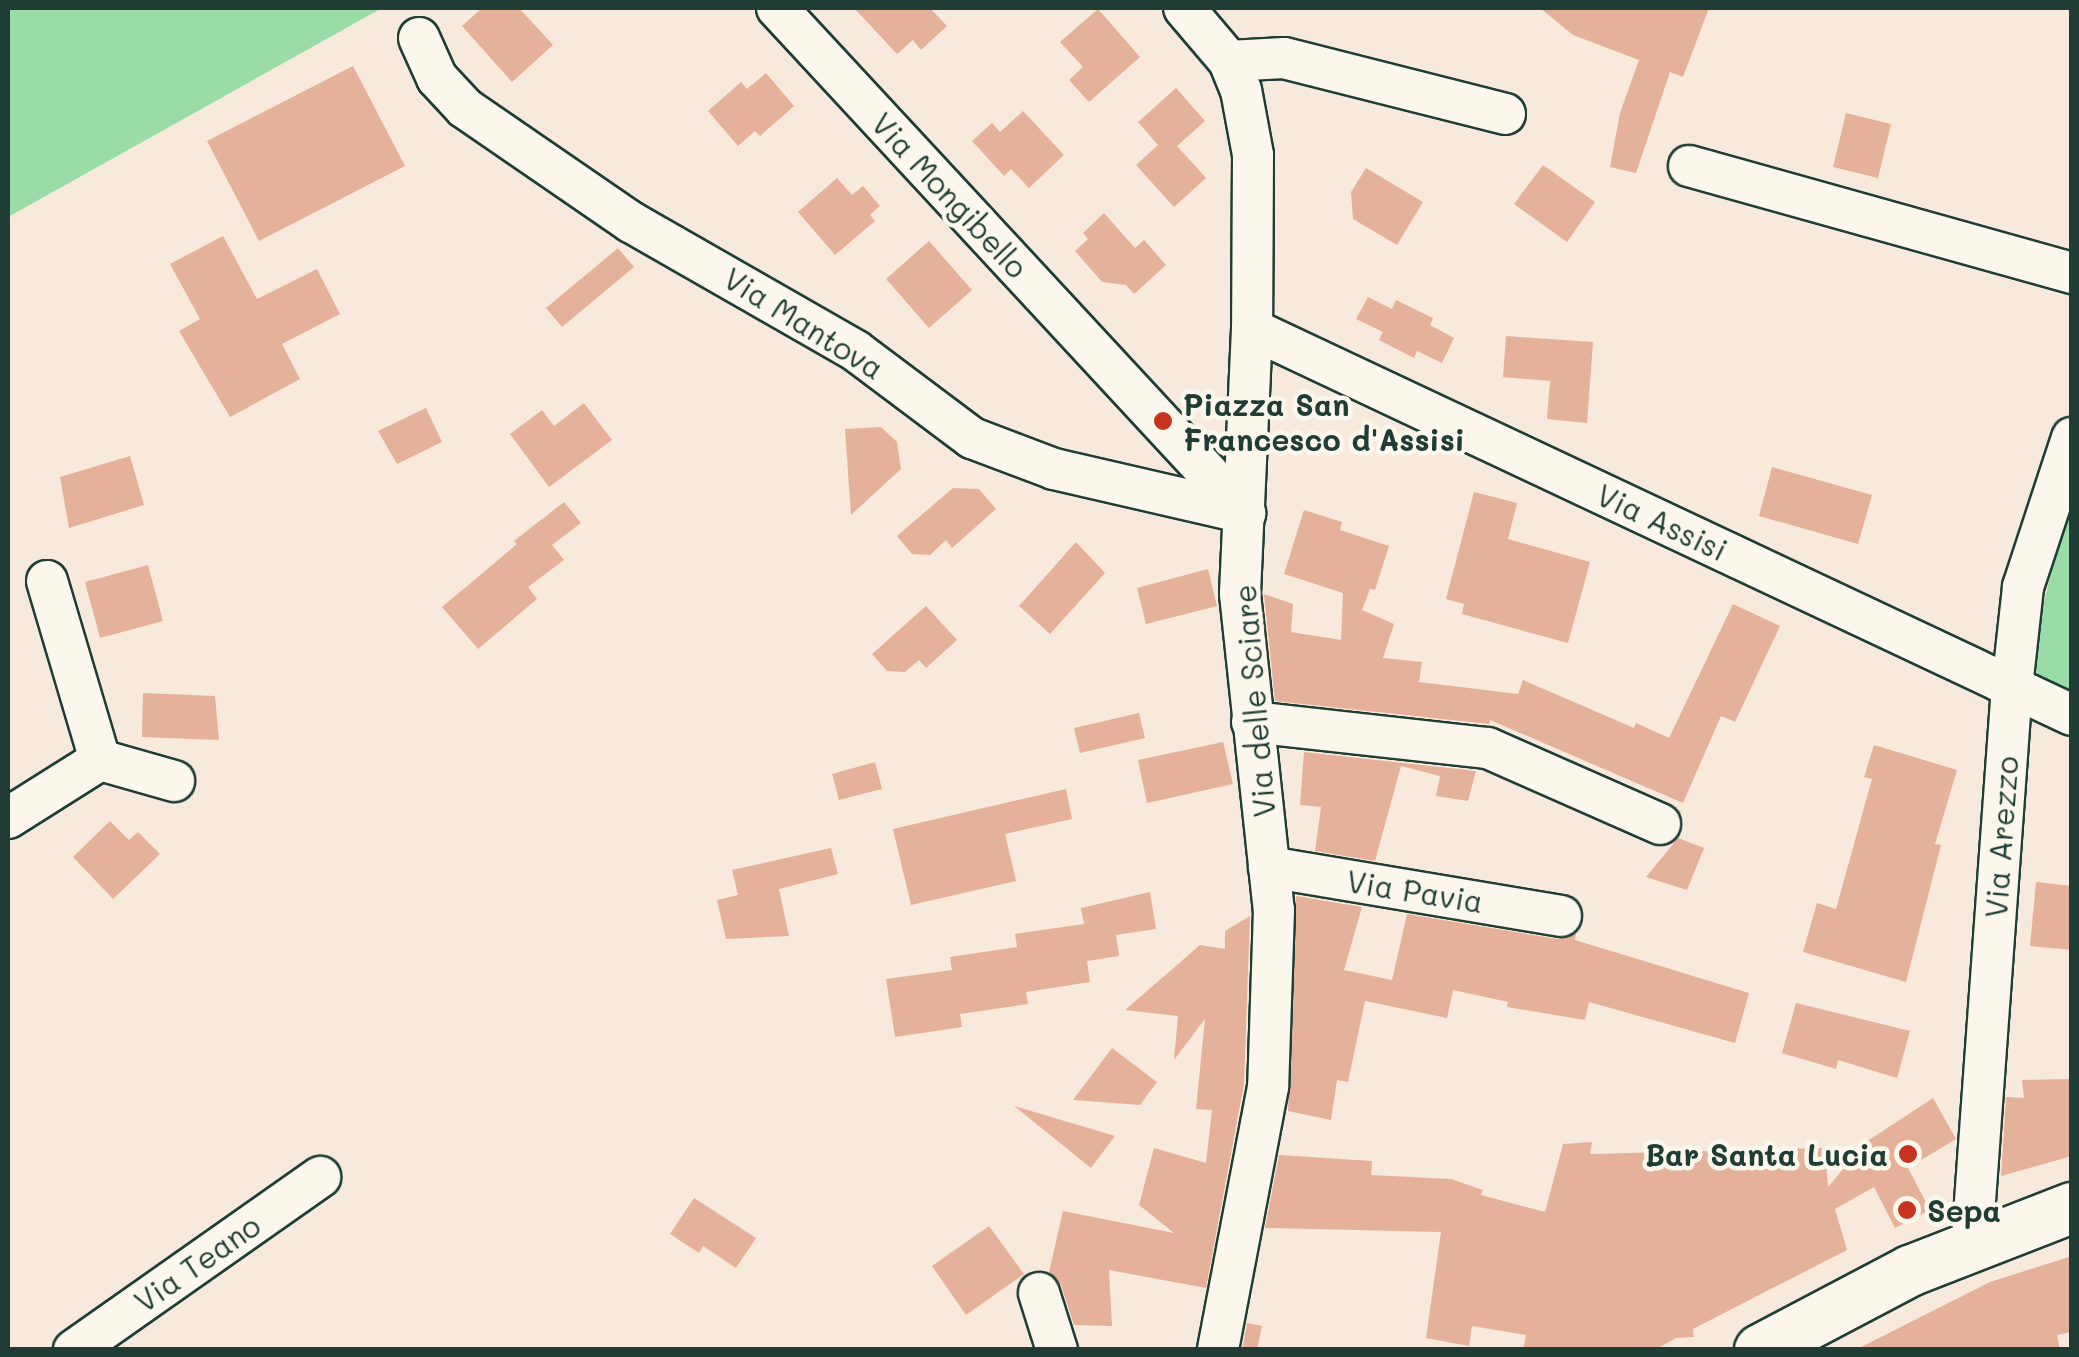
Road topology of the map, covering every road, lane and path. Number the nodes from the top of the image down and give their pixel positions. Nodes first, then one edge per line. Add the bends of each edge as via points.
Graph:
1 (776, 8) edge
2 (1184, 8) edge
3 (418, 38) dead end
4 (1229, 61) junction
5 (1504, 114) dead end
6 (1689, 166) dead end
7 (2072, 273) edge
8 (1252, 329) junction
9 (2072, 438) edge
10 (1245, 513) junction
11 (48, 581) dead end
12 (2012, 688) junction
13 (2072, 715) edge
14 (1252, 722) junction
15 (100, 760) junction
16 (174, 781) dead end
17 (8, 818) edge
18 (1660, 824) dead end
19 (1269, 867) junction
20 (1561, 916) dead end
21 (320, 1177) dead end
22 (2072, 1208) edge
23 (1972, 1243) junction
24 (1039, 1293) dead end
25 (74, 1350) edge
26 (1058, 1350) edge
27 (1218, 1350) edge
28 (1760, 1350) edge

1 - 10 street, Via Mongibello
2 - 4 street, Via delle Sciare
3 - 10 street, Via Mantova via 437,78 465,108 632,222 856,351 972,438 1054,469
4 - 5 street via 1284,58
4 - 8 street, Via delle Sciare via 1253,155
6 - 7 street
8 - 10 street, Via delle Sciare
8 - 12 street, Via Assisi
9 - 12 street, Via Arezzo via 2024,587
10 - 14 street, Via delle Sciare via 1240,594
11 - 15 street
12 - 13 street, Via Assisi
12 - 23 street, Via Arezzo
14 - 18 street via 1488,748
14 - 19 street, Via delle Sciare
15 - 16 street
15 - 17 street
19 - 20 street, Via Pavia
19 - 27 street, Via delle Sciare via 1274,910 1268,1088
21 - 25 street, Via Teano
22 - 23 main road
23 - 28 main road
24 - 26 street

